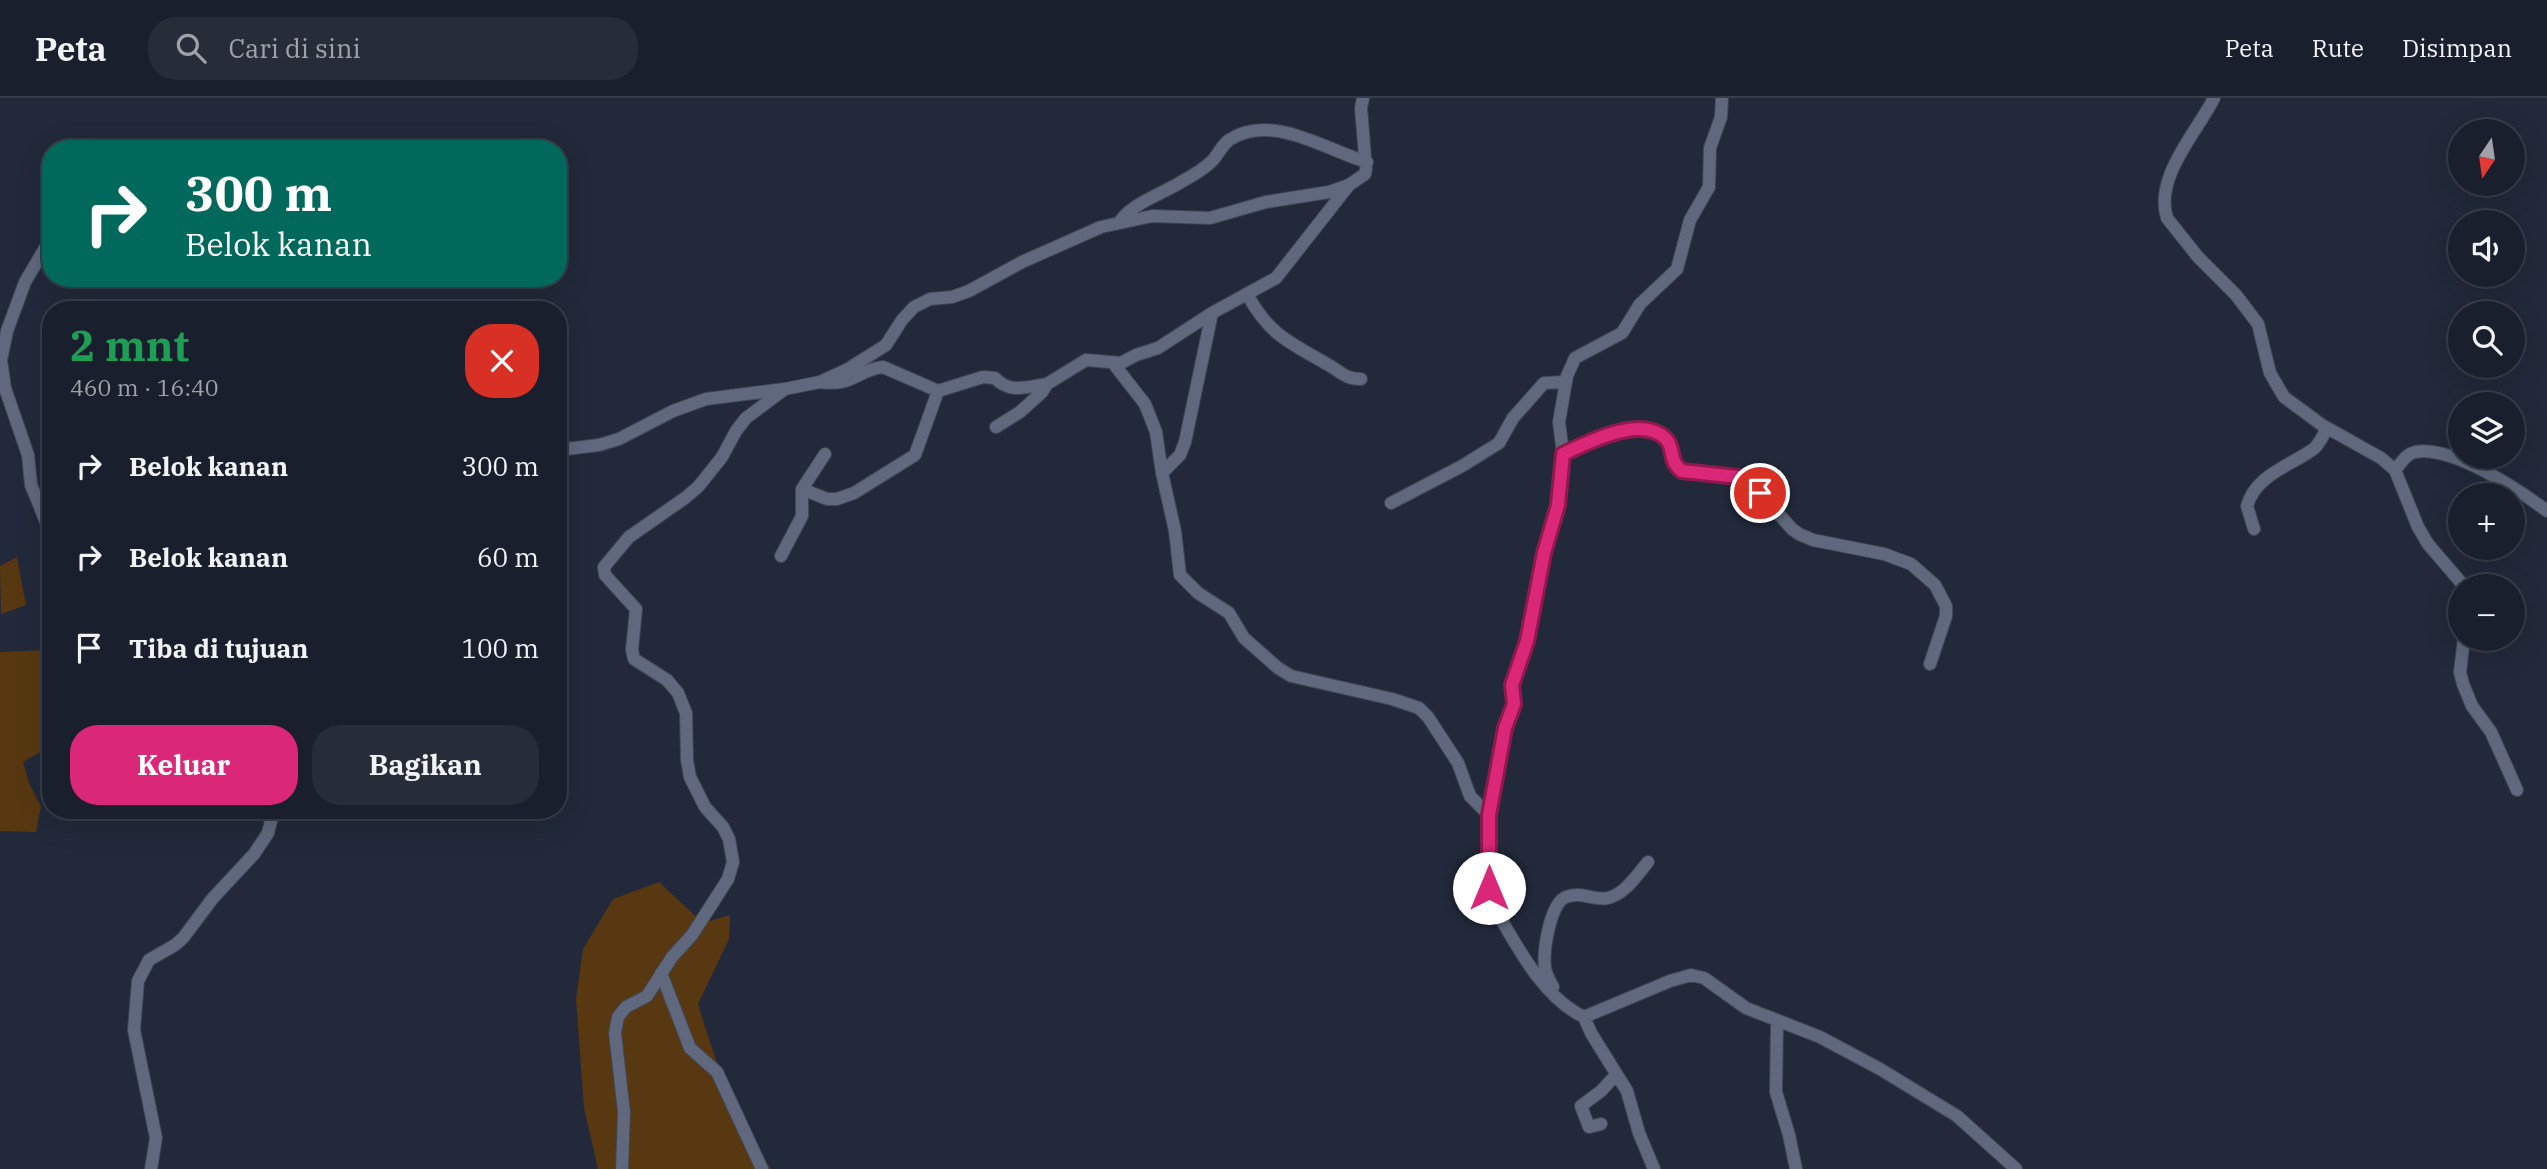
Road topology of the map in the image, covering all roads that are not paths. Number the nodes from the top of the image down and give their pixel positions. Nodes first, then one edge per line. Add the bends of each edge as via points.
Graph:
1 (1363, 98) edge
2 (1722, 98) edge
3 (2214, 98) edge
4 (1367, 162) junction
5 (1349, 184) junction
6 (1119, 223) junction
7 (42, 253) edge
8 (1247, 294) junction
9 (1212, 313) junction
10 (1113, 363) junction
11 (1361, 379) dead end
12 (820, 382) junction
13 (1565, 382) junction
14 (1047, 384) junction
15 (785, 389) junction
16 (938, 390) junction
17 (996, 427) dead end
18 (2327, 428) junction
19 (567, 450) edge
20 (825, 454) dead end
21 (1563, 454) junction
22 (2395, 470) junction
23 (1162, 473) junction
24 (802, 489) junction
25 (1391, 503) dead end
26 (2547, 511) edge
27 (42, 512) edge
28 (2254, 529) dead end
29 (781, 556) dead end
30 (2453, 574) edge
31 (2463, 651) edge
32 (1930, 664) dead end
33 (2517, 790) dead end
34 (1489, 815) junction
35 (272, 819) edge
36 (1648, 862) dead end
37 (661, 973) junction
38 (1560, 1003) junction
39 (1584, 1017) junction
40 (1777, 1022) junction
41 (1615, 1076) junction
42 (1601, 1124) dead end
43 (151, 1169) edge
44 (622, 1169) edge
45 (762, 1169) edge
46 (1654, 1169) edge
47 (1796, 1169) edge
48 (2017, 1169) edge

1 - 4 street
2 - 13 street via 1710,148 1709,187 1690,220 1677,269 1640,304 1622,333 1575,358
3 - 18 street via 2174,166 2166,193 2167,218 2258,324 2279,391
4 - 5 street via 1365,174
4 - 6 street via 1286,132 1245,133 1226,141 1205,168 1135,207
5 - 6 street via 1210,218 1152,216
5 - 8 street via 1284,271
6 - 12 street via 1034,257 969,291 914,307 886,345
7 - 27 street via 25,282 1,360 5,388 28,455 31,485
8 - 9 street
8 - 11 street via 1272,330 1289,343 1344,377
9 - 10 street via 1167,343
9 - 23 street via 1181,455
10 - 14 street via 1086,360
10 - 23 street via 1145,404 1156,432
12 - 15 street
12 - 16 street via 853,380 883,367
13 - 21 street via 1559,422
13 - 25 street via 1544,383 1513,418 1499,443
14 - 16 street via 1010,389 995,378 984,377
14 - 17 street via 1020,412
15 - 19 street via 706,399 619,439
15 - 37 street via 746,418 698,486 629,537 604,567 605,575 636,609 634,659 667,680 683,703 690,777 705,807 723,827 732,851 728,879
16 - 24 street via 915,455 837,499
18 - 22 street
18 - 28 street via 2312,450 2279,469 2251,496 2246,506
20 - 24 street
21 - 32 street via 1612,432 1656,433 1669,442 1678,469 1741,478 1799,534 1911,564 1935,585 1946,606
21 - 34 street via 1558,505 1527,641 1512,685 1514,704 1505,728
22 - 26 street via 2414,452 2438,454 2494,475
22 - 30 street via 2418,527
23 - 34 street via 1178,568 1190,586 1229,612 1244,638 1291,676 1419,708 1458,763 1469,796
24 - 29 street via 802,516
31 - 33 street via 2463,684
34 - 38 street via 1489,888 1494,907
35 - 43 street via 254,854 176,945 149,960 138,981 134,1030 156,1138
36 - 38 street via 1623,890 1609,898 1575,895 1556,905 1545,968
37 - 44 street via 647,996 626,1007 616,1022 624,1112
37 - 45 street via 690,1048 717,1072
38 - 39 street
39 - 40 street via 1691,975 1704,978 1746,1008
39 - 41 street
40 - 47 street via 1776,1092
40 - 48 street via 1820,1037 1957,1116
41 - 42 street via 1581,1104 1589,1127
41 - 46 street via 1627,1091

